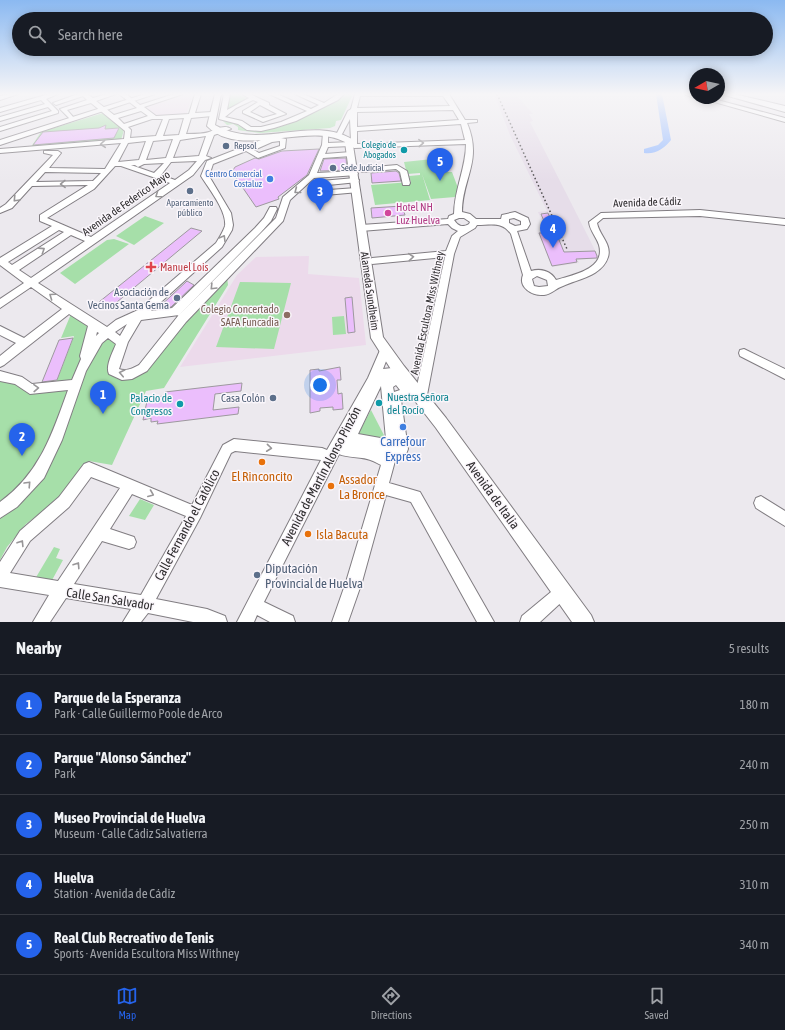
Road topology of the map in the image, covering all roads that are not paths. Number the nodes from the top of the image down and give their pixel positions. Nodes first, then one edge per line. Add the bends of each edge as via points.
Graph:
1 (19, 123) edge
2 (23, 123) edge
3 (55, 123) edge
4 (58, 123) edge
5 (119, 123) edge
6 (133, 123) edge
7 (165, 123) edge
8 (186, 123) edge
9 (213, 123) edge
10 (221, 123) edge
11 (248, 123) edge
12 (261, 123) edge
13 (287, 123) edge
14 (345, 123) edge
15 (354, 123) edge
16 (465, 123) joint
17 (244, 124) joint
18 (282, 125) joint
19 (123, 126) junction
20 (0, 129) edge
21 (228, 129) junction
22 (264, 129) junction
23 (354, 129) junction
24 (213, 130) junction
25 (30, 131) junction
26 (341, 131) junction
27 (325, 132) junction
28 (244, 136) junction
29 (273, 137) junction
30 (179, 138) junction
31 (158, 139) junction
32 (150, 140) junction
33 (0, 142) edge
34 (125, 142) junction
35 (470, 142) junction
36 (325, 145) junction
37 (0, 146) edge
38 (352, 148) junction
39 (247, 149) junction
40 (22, 150) junction
41 (0, 151) edge
42 (9, 151) junction
43 (320, 156) junction
44 (202, 157) junction
45 (170, 160) junction
46 (217, 160) junction
47 (142, 162) junction
48 (115, 164) junction
49 (135, 168) junction
50 (43, 170) junction
51 (363, 170) dead end
52 (108, 171) junction
53 (190, 173) junction
54 (155, 176) junction
55 (205, 176) junction
56 (312, 176) junction
57 (355, 177) junction
58 (96, 183) junction
59 (176, 183) junction
60 (406, 183) dead end
61 (30, 184) junction
62 (356, 190) junction
63 (273, 210) dead end
64 (0, 211) edge
65 (458, 215) junction
66 (474, 222) junction
67 (503, 222) junction
68 (785, 222) edge
69 (450, 225) junction
70 (59, 226) junction
71 (466, 229) junction
72 (515, 229) junction
73 (365, 230) junction
74 (71, 232) junction
75 (456, 236) junction
76 (92, 241) junction
77 (450, 254) junction
78 (372, 261) junction
79 (1, 262) edge
80 (13, 269) junction
81 (533, 274) junction
82 (30, 282) junction
83 (551, 282) junction
84 (0, 304) edge
85 (69, 308) junction
86 (140, 314) junction
87 (94, 323) junction
88 (0, 330) edge
89 (108, 332) junction
90 (122, 342) junction
91 (25, 343) junction
92 (385, 351) junction
93 (744, 353) dead end
94 (0, 362) edge
95 (81, 370) junction
96 (785, 374) edge
97 (398, 375) junction
98 (0, 376) edge
99 (374, 377) junction
100 (77, 384) junction
101 (420, 396) junction
102 (392, 452) junction
103 (331, 458) junction
104 (130, 485) junction
105 (382, 487) junction
106 (761, 503) dead end
107 (0, 511) edge
108 (195, 512) junction
109 (785, 519) edge
110 (98, 533) junction
111 (129, 542) dead end
112 (0, 576) edge
113 (0, 579) edge
114 (61, 591) junction
115 (562, 592) junction
116 (144, 604) junction
117 (254, 605) junction
118 (41, 622) edge
119 (131, 622) edge
120 (219, 622) edge
121 (245, 622) edge
122 (287, 622) edge
123 (340, 622) edge
124 (486, 622) edge
125 (528, 622) edge
126 (584, 622) edge

1 - 20 street
2 - 25 street
3 - 25 main road
4 - 33 main road
5 - 19 street
6 - 19 street
7 - 31 street
8 - 30 street
9 - 24 main road
10 - 21 main road
11 - 17 street
12 - 22 street
13 - 18 street
14 - 26 street
15 - 23 street
16 - 23 street
16 - 35 street
17 - 22 street via 249,129
18 - 22 street
19 - 34 street via 128,130
21 - 24 street
21 - 28 main road
23 - 38 street
24 - 28 main road via 222,134
24 - 30 street
24 - 44 street, Avenida de Federico Mayo via 207,138
25 - 33 main road
26 - 27 main road
26 - 38 main road
27 - 28 main road
27 - 29 main road
27 - 36 street
28 - 29 main road
28 - 39 street
29 - 39 street
30 - 31 street
30 - 45 street
31 - 32 street
32 - 34 street
32 - 47 street
34 -> 40 street
34 - 48 street
38 -> 35 street
35 - 65 street via 470,158 457,206
36 - 38 street
36 - 43 street
37 - 42 street
38 - 43 street
38 - 57 main road, Alameda Sundheim
38 - 73 main road, Alameda Sundheim
39 - 46 street
40 - 42 street
40 - 50 street via 58,153
41 - 42 street
43 - 56 street
44 - 45 street
44 - 46 street
44 - 53 street, Avenida de Federico Mayo
45 - 47 street
45 - 54 street
46 - 55 street via 210,163
47 - 48 street
47 - 49 street
48 - 49 street
48 - 52 street
49 - 54 street
50 - 52 street
50 - 61 street
51 - 60 street via 396,164 403,171
52 - 58 street
53 - 55 street
53 - 59 street, Avenida de Federico Mayo
54 - 59 street
86 -> 55 street via 219,245 226,234 228,216
56 - 57 street
56 -> 90 street via 286,199 280,219 182,319 143,368 132,374 122,375 113,371
57 - 62 main road, Alameda Sundheim
57 - 62 street via 324,183 325,192
58 -> 61 street
58 - 70 street via 43,217
59 -> 76 street, Avenida de Federico Mayo
61 -> 64 street via 9,206
62 - 73 main road, Alameda Sundheim
63 - 86 street via 258,230 175,312
65 - 66 street via 468,216
65 - 69 street via 452,218
66 - 67 street
66 - 71 street
67 - 72 street
67 - 72 street via 507,216 521,216 526,224
68 - 83 street, Avenida de Cádiz via 700,213 602,216 593,222 593,228 604,247 603,260 594,269 569,279
69 - 71 street
69 - 73 street
69 - 75 street
70 - 74 street
70 - 79 street
71 - 75 street
72 - 81 street
73 - 78 main road, Alameda Sundheim
73 - 92 main road, Alameda Sundheim via 375,330
74 - 76 street
80 -> 74 street
75 - 77 street, Avenida Escultora Miss Withney
76 - 82 street, Avenida de Federico Mayo
78 -> 77 street
77 - 101 street, Avenida Escultora Miss Withney
78 - 92 main road, Alameda Sundheim
79 - 80 street
80 - 82 street
81 - 83 street
81 - 83 street, Avenida de Cádiz via 526,279 527,284 535,290 546,291
82 - 84 street, Avenida de Federico Mayo
85 -> 82 street
85 - 87 street
85 - 91 street
86 - 89 street
86 - 90 street
87 - 89 street
87 - 95 street
88 - 91 street
89 - 90 street
89 - 95 street via 98,340
91 - 94 street
92 - 97 main road, Alameda Sundheim
92 - 99 street, Avenida de Martín Alonso Pinzón
93 - 96 street
95 - 100 street
97 - 99 street via 386,372
97 - 101 main road, Avenida de Italia
97 - 102 street via 387,385
98 -> 100 street via 18,380 30,389
99 - 103 street, Avenida de Martín Alonso Pinzón
107 -> 100 street via 12,502 38,473 56,440
101 - 115 main road, Avenida de Italia
102 - 102 street via 350,438 379,379 384,374 392,373 409,393 395,397 402,449 400,453
102 - 105 street
108 -> 103 street, Calle Fernando el Católico via 227,449 234,445 322,454
103 - 117 street, Avenida de Martín Alonso Pinzón
104 -> 108 street
104 - 110 street
112 -> 104 street via 25,536 64,502 89,469
105 - 123 street
105 - 124 street via 415,496
106 - 109 street
108 - 116 street, Calle Fernando el Católico
110 - 111 street
114 -> 110 street
113 - 114 street, Calle San Salvador
114 - 116 street, Calle San Salvador
114 - 118 street
115 - 125 street
115 - 126 main road, Avenida de Italia
116 - 119 street, Calle Fernando el Católico
116 - 120 street, Calle San Salvador via 207,617
117 - 121 street, Avenida de Martín Alonso Pinzón
117 - 122 street

